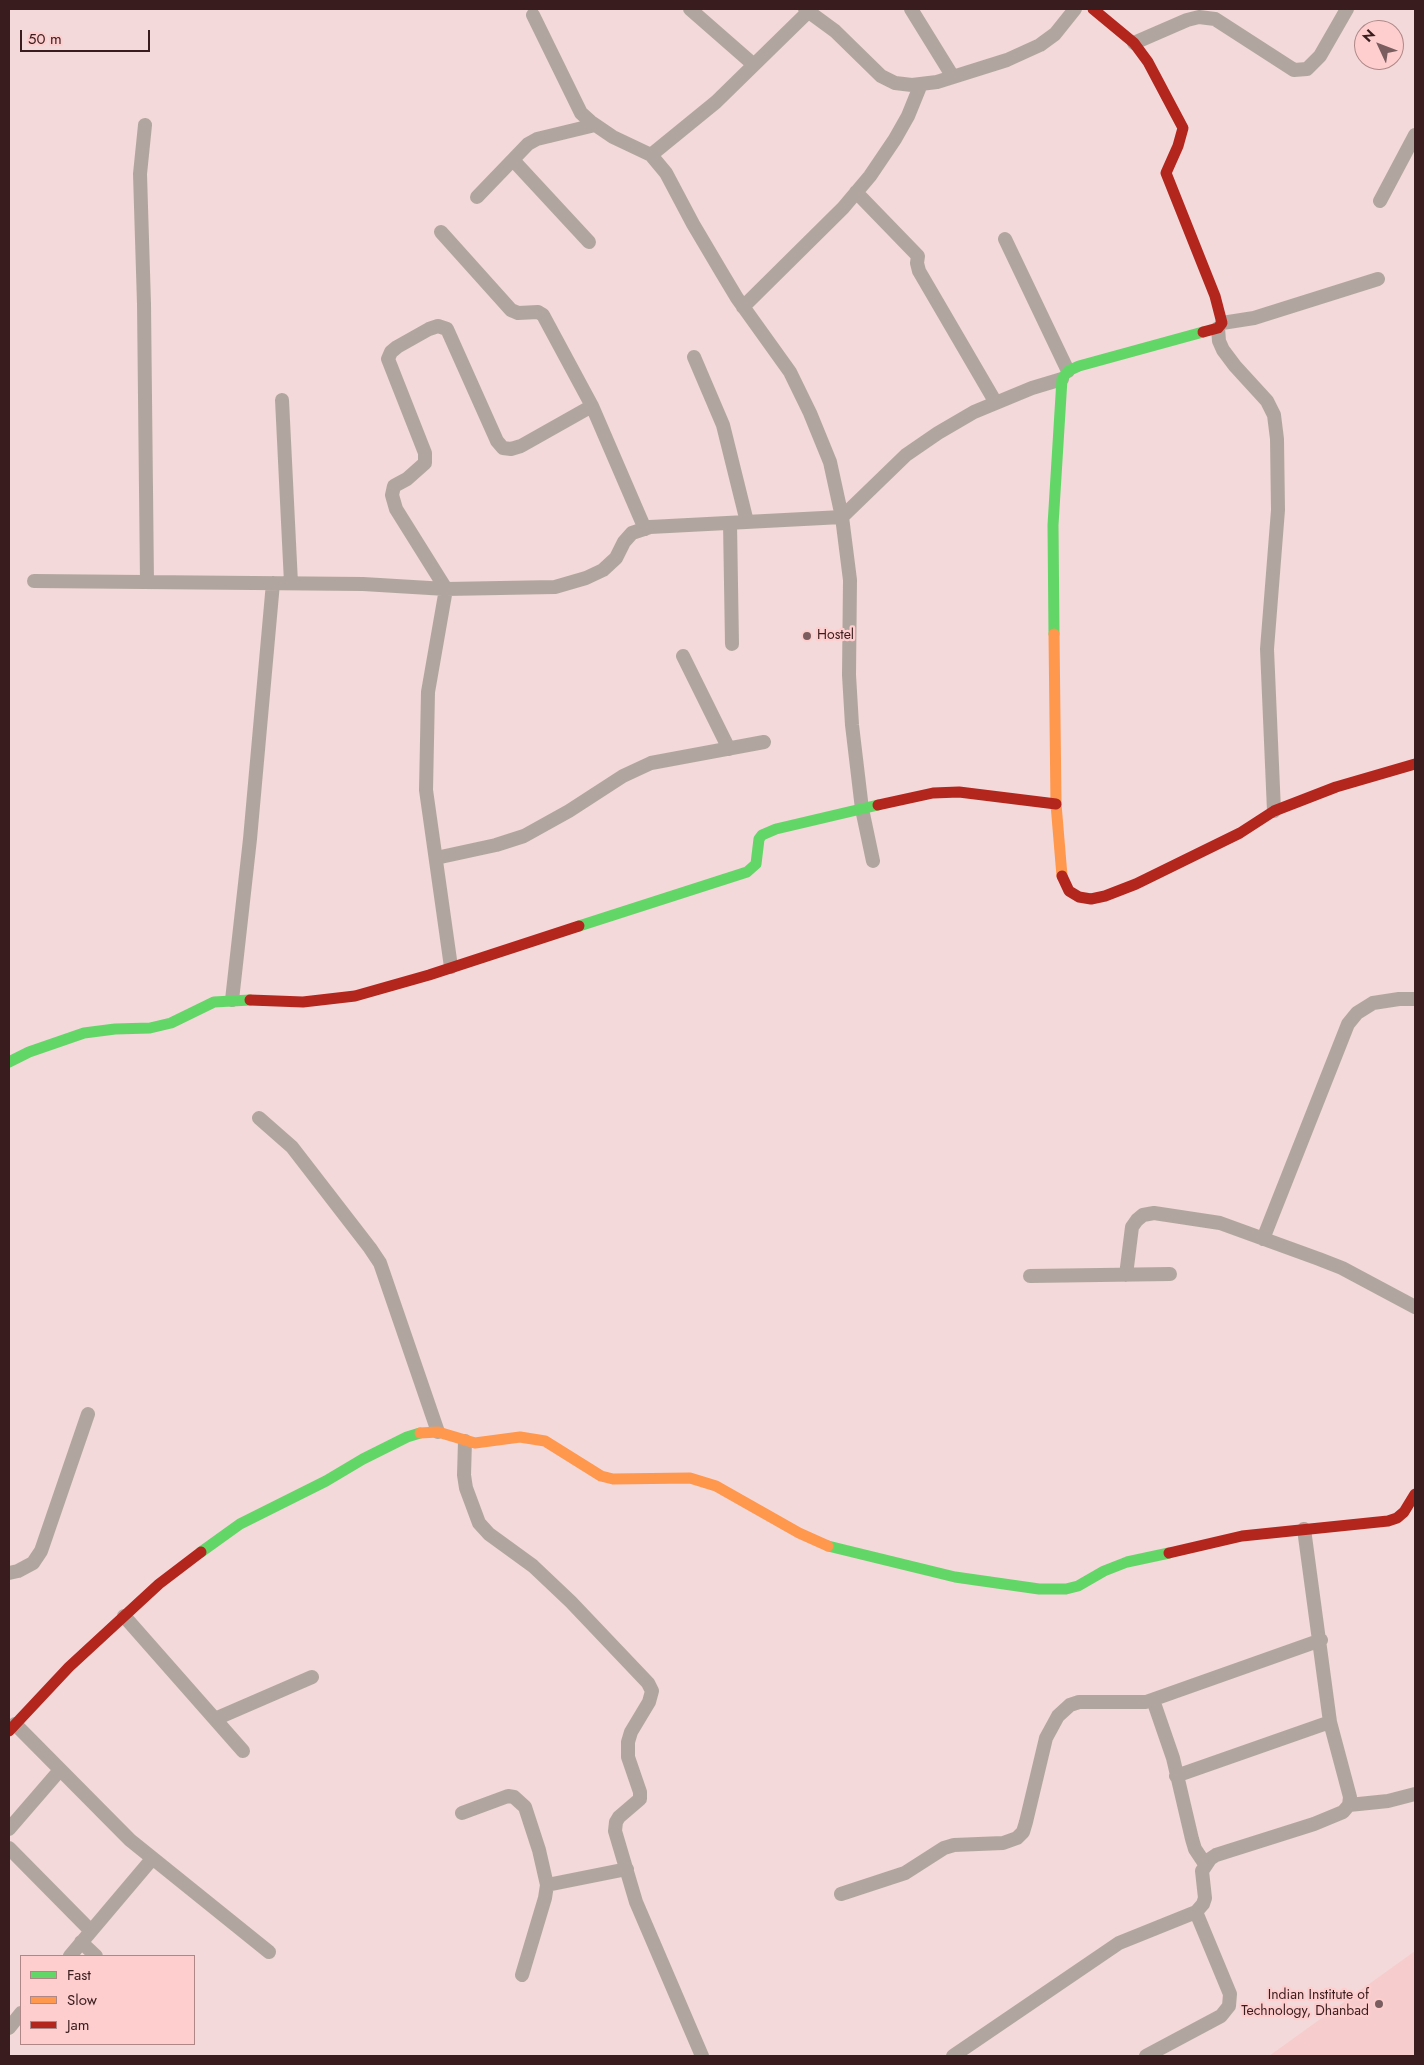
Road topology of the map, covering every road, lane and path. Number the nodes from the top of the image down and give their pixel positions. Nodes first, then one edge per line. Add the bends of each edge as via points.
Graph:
1 (690, 9) edge
2 (911, 9) edge
3 (1074, 9) edge
4 (1093, 9) edge
5 (1347, 9) edge
6 (807, 10) edge
7 (1218, 14) edge
8 (533, 15) dead end
9 (1134, 43) junction
10 (754, 64) junction
11 (954, 77) junction
12 (922, 84) junction
13 (145, 125) dead end
14 (595, 125) junction
15 (1415, 135) edge
16 (650, 155) junction
17 (513, 160) junction
18 (856, 192) junction
19 (478, 197) dead end
20 (1380, 201) dead end
21 (441, 232) dead end
22 (1005, 239) dead end
23 (589, 242) dead end
24 (1378, 279) dead end
25 (743, 307) junction
26 (1220, 325) junction
27 (694, 357) dead end
28 (1065, 375) junction
29 (282, 400) dead end
30 (996, 403) junction
31 (592, 406) junction
32 (842, 517) junction
33 (747, 522) junction
34 (730, 523) junction
35 (645, 529) junction
36 (34, 581) dead end
37 (147, 582) junction
38 (273, 583) junction
39 (291, 583) junction
40 (446, 589) junction
41 (732, 644) dead end
42 (683, 656) dead end
43 (764, 742) dead end
44 (729, 748) junction
45 (1415, 764) edge
46 (1056, 804) junction
47 (862, 809) junction
48 (1274, 811) junction
49 (436, 858) junction
50 (873, 861) dead end
51 (452, 967) junction
52 (1415, 999) edge
53 (232, 1000) junction
54 (9, 1062) edge
55 (259, 1118) dead end
56 (1263, 1239) junction
57 (1170, 1274) dead end
58 (1126, 1275) junction
59 (1030, 1276) dead end
60 (1415, 1307) edge
61 (88, 1414) dead end
62 (438, 1432) junction
63 (465, 1441) junction
64 (1415, 1494) edge
65 (1304, 1529) junction
66 (9, 1573) edge
67 (124, 1616) junction
68 (1320, 1640) junction
69 (312, 1677) dead end
70 (1153, 1700) junction
71 (216, 1719) junction
72 (1330, 1722) junction
73 (12, 1728) edge
74 (243, 1751) dead end
75 (60, 1770) junction
76 (1176, 1776) junction
77 (1415, 1794) edge
78 (1349, 1805) junction
79 (462, 1813) dead end
80 (9, 1829) edge
81 (9, 1848) edge
82 (152, 1859) junction
83 (1205, 1864) junction
84 (627, 1869) junction
85 (547, 1885) junction
86 (841, 1894) dead end
87 (1196, 1912) junction
88 (91, 1931) junction
89 (81, 1942) junction
90 (269, 1952) dead end
91 (71, 1955) edge
92 (95, 1955) edge
93 (522, 1975) dead end
94 (20, 2014) edge
95 (9, 2028) edge
96 (702, 2056) edge
97 (953, 2056) edge
98 (1146, 2056) edge

1 - 10 street
2 - 11 street
3 - 11 street via 1055,34 1040,45 1007,60
4 - 9 street
5 - 7 street via 1320,56 1307,69 1294,70
6 - 10 street
6 - 12 street via 835,31 882,76 895,83
7 - 9 street via 1186,20
8 - 14 street via 581,113
9 - 26 street via 1148,62 1183,128 1166,173 1215,296
10 - 16 street via 716,102
11 - 12 street
12 - 18 street via 896,139
13 - 37 street via 140,174
14 - 16 street
14 - 17 street via 537,139
15 - 20 street
16 - 25 street via 666,174 692,224
17 - 19 street
17 - 23 street
18 - 25 street
18 - 30 street via 918,256 919,271
21 - 31 street via 511,310 543,315
22 - 28 street
24 - 26 street via 1254,318
25 - 32 street via 790,372 810,413 830,462
26 - 28 street
26 - 48 street via 1219,341 1223,350 1267,401 1274,415 1277,439 1278,510 1267,649
27 - 33 street via 723,425
28 - 30 street
28 - 46 street via 1053,525
29 - 39 street
30 - 32 street via 966,416 906,455
31 - 35 street
31 - 40 street via 520,446 502,448 447,329 438,326 391,352 388,359 425,453 425,463 394,486 392,495 396,509
32 - 33 street
32 - 47 street via 850,580 851,708
33 - 34 street
34 - 35 street
34 - 41 street
35 - 40 street via 632,533 616,558 603,570 586,578 555,587
36 - 37 street
37 - 38 street
38 - 39 street
38 - 53 street
39 - 40 street
40 - 49 street via 428,692 426,739 426,790
42 - 44 street
43 - 44 street
44 - 49 street via 651,763 524,836
45 - 48 street via 1336,787
46 - 47 street via 959,792 933,793
46 - 48 street via 1062,876 1069,891 1090,899 1136,884 1240,834
47 - 50 street
47 - 51 street via 762,835 756,864 746,872
49 - 51 street
51 - 53 street via 355,996 303,1002
52 - 56 street via 1373,1003 1357,1013 1348,1024
53 - 54 street via 214,1002 171,1023 150,1028 84,1033
55 - 62 street via 292,1147 380,1263
56 - 58 street via 1220,1223 1154,1212 1143,1215 1132,1227
56 - 60 street via 1342,1268
57 - 58 street
58 - 59 street
61 - 66 street via 42,1551 33,1563
62 - 63 street
62 - 67 street via 407,1437 240,1524 159,1584
63 - 65 street via 475,1443 520,1436 545,1441 601,1476 613,1479 690,1478 716,1486 799,1533 829,1546 955,1577 1040,1589 1078,1586 1127,1562 1213,1542
63 - 84 street via 466,1488 479,1523 571,1602 652,1691 628,1742 628,1757 640,1799 616,1822 615,1831
64 - 65 street via 1404,1512 1388,1521
65 - 68 street
67 - 71 street
67 - 73 street via 69,1667
68 - 70 street
68 - 72 street
69 - 71 street
70 - 76 street
70 - 86 street via 1079,1702 1058,1716 1046,1738 1026,1822 1017,1838 1003,1843 944,1848 905,1873
71 - 74 street
72 - 76 street
72 - 78 street via 1350,1797
73 - 75 street
75 - 80 street
75 - 82 street
76 - 83 street via 1192,1839
77 - 78 street
78 - 83 street via 1343,1812 1314,1824 1216,1855
79 - 85 street via 508,1796 521,1801 540,1850
81 - 88 street
82 - 88 street
82 - 90 street
83 - 87 street via 1202,1871 1205,1898
84 - 85 street
84 - 96 street via 636,1902
85 - 93 street
87 - 97 street via 1119,1942
87 - 98 street via 1230,1994 1229,2006 1221,2016
88 - 89 street
89 - 91 street
89 - 92 street
94 - 95 street

